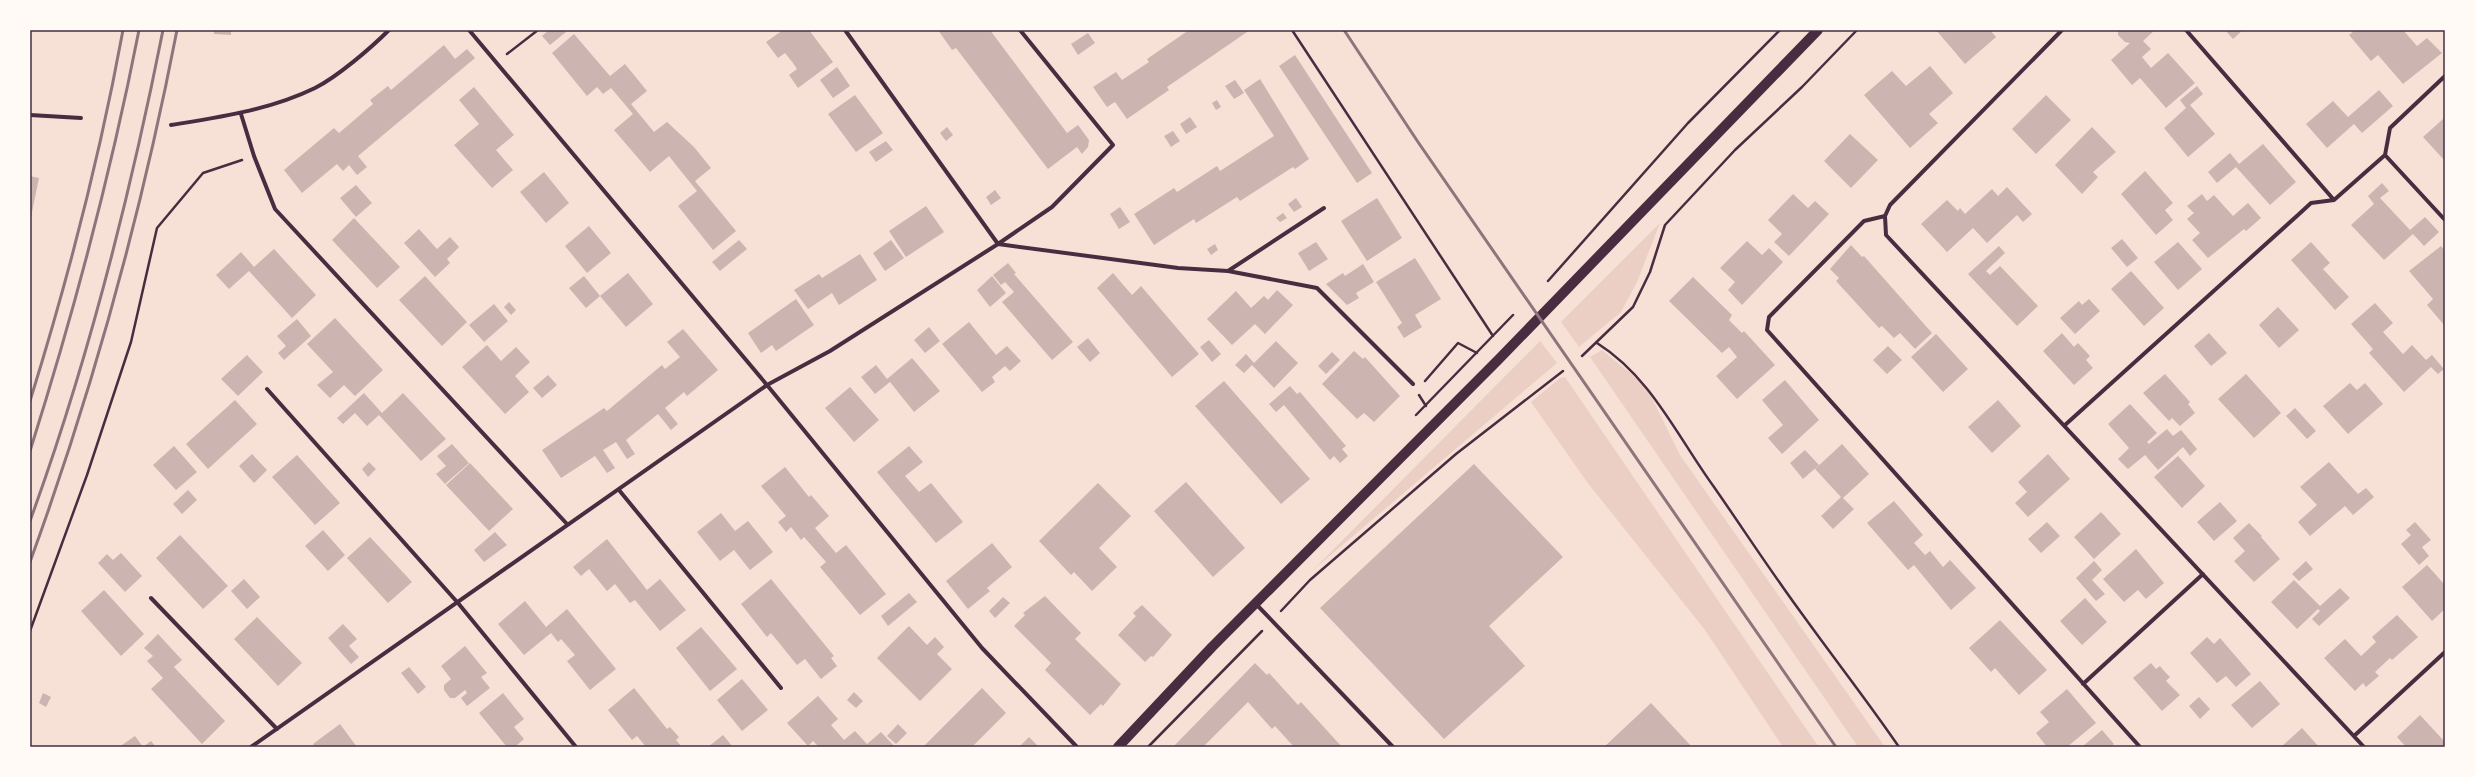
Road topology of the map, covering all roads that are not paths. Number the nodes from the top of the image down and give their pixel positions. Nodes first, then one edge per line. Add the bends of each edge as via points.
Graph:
1 (389, 30) edge
2 (469, 30) edge
3 (845, 30) edge
4 (1020, 30) edge
5 (1818, 30) edge
6 (2062, 30) edge
7 (2186, 30) edge
8 (2445, 76) edge
9 (241, 114) junction
10 (30, 115) edge
11 (81, 118) dead end
12 (171, 125) dead end
13 (2385, 155) junction
14 (2334, 200) junction
15 (1324, 208) dead end
16 (1885, 216) junction
17 (2445, 220) edge
18 (998, 244) junction
19 (1228, 271) junction
20 (767, 384) junction
21 (1413, 384) road end
22 (267, 389) dead end
23 (2065, 425) junction
24 (620, 490) junction
25 (567, 524) junction
26 (2203, 574) junction
27 (151, 598) dead end
28 (458, 603) junction
29 (1256, 603) junction
30 (2445, 652) edge
31 (2082, 684) junction
32 (781, 688) dead end
33 (277, 729) junction
34 (2354, 736) junction
35 (251, 747) edge
36 (576, 747) edge
37 (1077, 747) edge
38 (1118, 747) edge
39 (1393, 747) edge
40 (2140, 747) edge
41 (2364, 747) edge

1 - 9 street via 369,49 315,88
2 - 20 street
3 - 18 street
4 - 18 street via 1113,145 1052,207
5 - 29 main road via 1521,336
6 - 16 street via 1890,205
7 - 14 street
8 - 13 street via 2390,128
9 - 12 street
9 - 25 street via 275,209
10 - 11 street
13 - 14 street
13 - 17 street
14 - 23 street via 2311,204
15 - 19 street
16 - 23 street via 1886,235
16 - 31 street via 1864,221 1769,317 1767,330
18 - 19 street via 1178,268
18 - 20 street via 830,351
19 - 21 street via 1317,288
20 - 24 street
20 - 37 street via 980,645
22 - 28 street
23 - 26 street
24 - 25 street
24 - 32 street
25 - 28 street
26 - 31 street
26 - 34 street
27 - 33 street
28 - 33 street
28 - 36 street
29 - 38 main road
29 - 39 street
30 - 34 street
31 - 40 street
33 - 35 street
34 - 41 street

